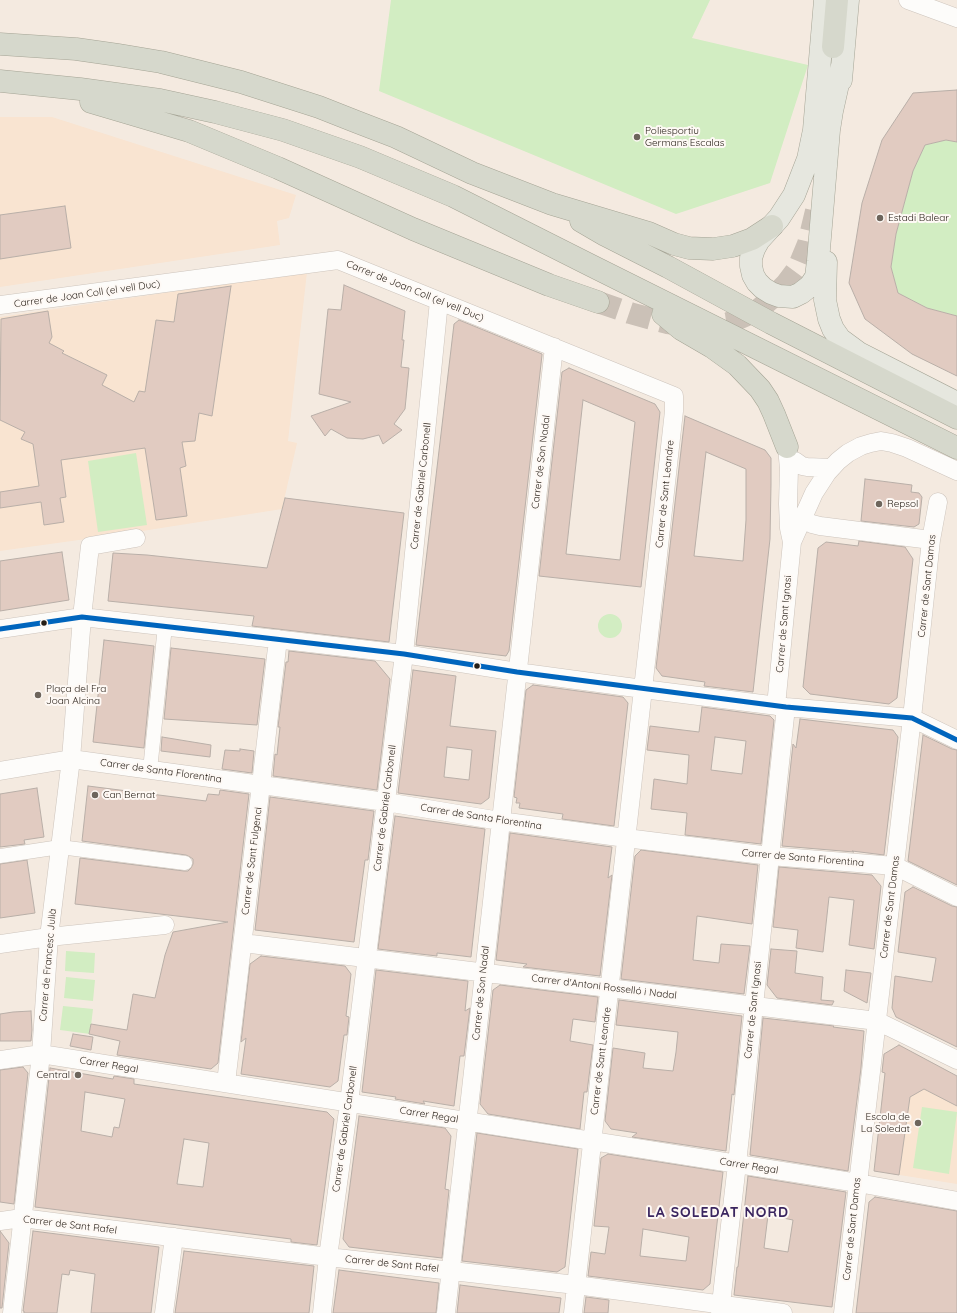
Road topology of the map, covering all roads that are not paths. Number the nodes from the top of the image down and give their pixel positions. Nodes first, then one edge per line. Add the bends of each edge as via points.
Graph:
1 (825, 0) edge
2 (837, 0) edge
3 (848, 0) edge
4 (908, 0) edge
5 (957, 18) edge
6 (0, 44) edge
7 (833, 47) tunnel mouth
8 (842, 66) junction
9 (0, 81) edge
10 (552, 204) junction
11 (772, 226) junction
12 (592, 266) junction
13 (668, 267) junction
14 (439, 301) junction
15 (598, 302) tunnel mouth
16 (0, 305) edge
17 (663, 314) junction
18 (554, 347) junction
19 (859, 353) junction
20 (674, 396) joint
21 (957, 403) edge
22 (957, 418) edge
23 (957, 448) edge
24 (791, 454) junction
25 (957, 464) edge
26 (831, 468) junction
27 (957, 471) edge
28 (938, 502) dead end
29 (802, 519) junction
30 (136, 538) dead end
31 (931, 540) junction
32 (792, 542) junction
33 (82, 617) junction
34 (165, 626) junction
35 (0, 629) edge
36 (278, 639) junction
37 (404, 654) junction
38 (516, 672) junction
39 (643, 689) junction
40 (781, 706) junction
41 (912, 718) junction
42 (957, 740) edge
43 (71, 759) junction
44 (0, 770) edge
45 (150, 770) junction
46 (261, 786) junction
47 (386, 802) junction
48 (500, 821) junction
49 (626, 838) junction
50 (60, 847) junction
51 (0, 856) edge
52 (770, 856) junction
53 (186, 863) dead end
54 (895, 866) junction
55 (957, 897) edge
56 (165, 924) dead end
57 (49, 937) junction
58 (242, 943) junction
59 (0, 944) edge
60 (367, 958) junction
61 (483, 972) junction
62 (610, 988) junction
63 (754, 1006) junction
64 (877, 1021) junction
65 (41, 1054) junction
66 (0, 1060) edge
67 (957, 1060) edge
68 (226, 1083) junction
69 (349, 1103) junction
70 (467, 1121) junction
71 (592, 1141) junction
72 (737, 1164) junction
73 (858, 1183) junction
74 (957, 1201) edge
75 (22, 1218) junction
76 (0, 1221) edge
77 (174, 1237) junction
78 (328, 1257) junction
79 (450, 1271) junction
80 (576, 1285) junction
81 (720, 1309) edge
82 (12, 1313) edge
83 (164, 1313) edge
84 (322, 1313) edge
85 (446, 1313) edge
86 (573, 1313) edge
87 (784, 1313) edge
88 (843, 1313) edge

1 - 11 main road via 812,144 794,195
2 - 7 highway
3 - 8 main road
4 - 5 street
6 - 10 highway via 76,49 118,55 241,82 351,119 472,173
8 - 11 main road via 829,130 816,277 810,286 793,296 785,297 771,293 757,282 753,275 751,258 754,249
8 - 19 main road via 826,255 825,300 833,329 840,339
9 - 12 highway via 160,100 283,130 360,157 453,196
9 - 15 highway via 80,99 189,131 412,229 549,285
10 - 11 highway via 649,233 689,248 713,249 733,246 752,239
10 - 13 highway
12 - 17 highway
12 - 23 highway
13 - 19 highway via 745,298
13 - 22 highway
14 - 16 street, Carrer de Joan Coll (el vell Duc) via 338,260
14 - 18 street, Carrer de Joan Coll (el vell Duc)
14 - 37 street, Carrer de Gabriel Carbonell
17 - 24 highway via 681,329 738,365 760,389
17 - 25 highway
18 - 20 street, Carrer de Joan Coll (el vell Duc)
18 - 38 street, Carrer de Son Nadal
19 - 21 main road
20 - 39 street, Carrer de Sant Leandre
24 - 26 street via 802,466
24 - 29 street via 797,471 798,506
24 - 32 street via 788,504
26 - 27 street via 848,453 861,446 881,442 907,448
26 - 29 street via 822,479
28 - 31 street, Carrer de Sant Damas
29 - 31 street via 820,526
29 - 32 street
30 - 33 street via 90,546
31 - 41 street, Carrer de Sant Damas
32 - 40 street, Carrer de Sant Ignasi
33 - 34 street
33 - 35 street
33 - 43 street, Carrer de Francesc Julià
34 - 36 street
34 - 45 street
36 - 37 street
36 - 46 street, Carrer de Sant Fulgenci
37 - 38 street
37 - 47 street, Carrer de Gabriel Carbonell
38 - 39 street
38 - 48 street, Carrer de Son Nadal
39 - 40 street
39 - 49 street, Carrer de Sant Leandre
40 - 41 street
40 - 52 street, Carrer de Sant Ignasi
41 - 42 street
41 - 54 street, Carrer de Sant Damas
43 - 44 street, Carrer de Santa Florentina
43 - 45 street, Carrer de Santa Florentina
43 - 50 street, Carrer de Francesc Julià
45 - 46 street, Carrer de Santa Florentina
46 - 47 street, Carrer de Santa Florentina
46 - 58 street, Carrer de Sant Fulgenci
47 - 48 street, Carrer de Santa Florentina
47 - 60 street, Carrer de Gabriel Carbonell
48 - 49 street, Carrer de Santa Florentina
48 - 61 street, Carrer de Son Nadal
49 - 52 street, Carrer de Santa Florentina
49 - 62 street, Carrer de Sant Leandre
50 - 51 street
50 - 53 street
50 - 57 street, Carrer de Francesc Julià
52 - 54 street, Carrer de Santa Florentina
52 - 63 street, Carrer de Sant Ignasi
54 - 55 street, Carrer de Santa Florentina
54 - 64 street, Carrer de Sant Damas
56 - 57 street
57 - 59 street
57 - 65 street, Carrer de Francesc Julià
58 - 60 street, Carrer d'Antoni Rosselló i Nadal
58 - 68 street, Carrer de Sant Fulgenci
60 - 61 street, Carrer d'Antoni Rosselló i Nadal
60 - 69 street, Carrer de Gabriel Carbonell
61 - 62 street, Carrer d'Antoni Rosselló i Nadal
61 - 70 street, Carrer de Son Nadal
62 - 63 street, Carrer d'Antoni Rosselló i Nadal
62 - 71 street, Carrer de Sant Leandre
63 - 64 street, Carrer d'Antoni Rosselló i Nadal
63 - 72 street, Carrer de Sant Ignasi
64 - 67 street, Carrer d'Antoni Rosselló i Nadal
64 - 73 street, Carrer de Sant Damas
65 - 66 street, Carrer Regal
65 - 68 street, Carrer Regal
65 - 75 street, Carrer de Francesc Julià
68 - 69 street, Carrer Regal
69 - 70 street, Carrer Regal
69 - 78 street, Carrer de Gabriel Carbonell
70 - 71 street, Carrer Regal
70 - 79 street, Carrer de Son Nadal
71 - 72 street, Carrer Regal
71 - 80 street, Carrer de Sant Leandre
72 - 73 street, Carrer Regal
72 - 81 street, Carrer de Sant Ignasi
73 - 74 street, Carrer Regal
73 - 88 street, Carrer de Sant Damas
75 - 76 street, Carrer de Sant Rafel
75 - 77 street, Carrer de Sant Rafel
75 - 82 street, Carrer de Francesc Julià
77 - 78 street, Carrer de Sant Rafel
77 - 83 street
78 - 79 street, Carrer de Sant Rafel
78 - 84 street, Carrer de Gabriel Carbonell
79 - 80 street, Carrer de Sant Rafel
79 - 85 street, Carrer de Son Nadal
80 - 81 street, Carrer de Sant Rafel
80 - 86 street, Carrer de Sant Leandre
81 - 87 street, Carrer de Sant Rafel

